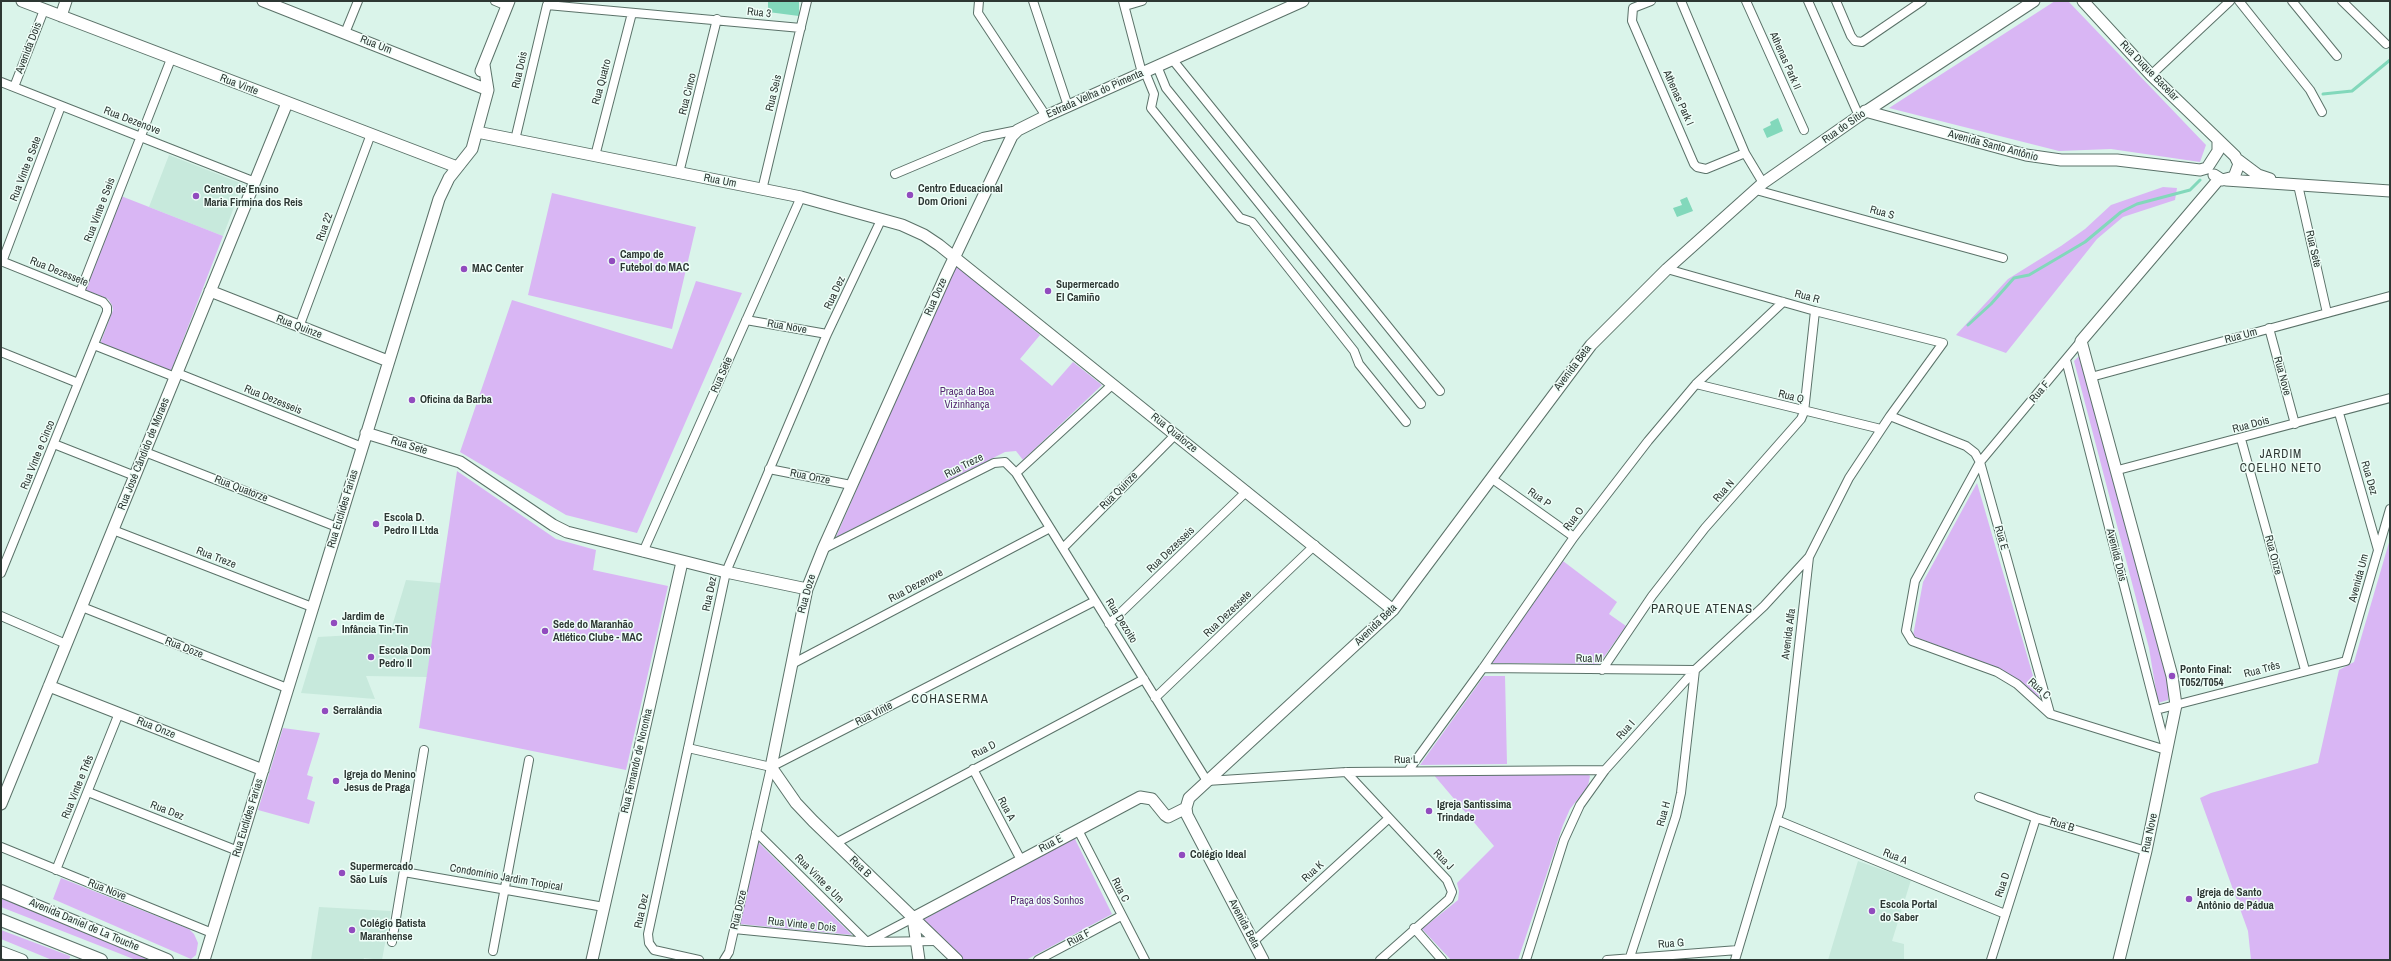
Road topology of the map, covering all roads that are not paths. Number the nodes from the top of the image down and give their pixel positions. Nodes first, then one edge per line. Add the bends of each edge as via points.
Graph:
1 (22, 1) edge
2 (66, 1) edge
3 (358, 1) edge
4 (495, 1) edge
5 (807, 1) edge
6 (979, 1) edge
7 (1033, 1) edge
8 (1142, 1) edge
9 (1303, 1) edge
10 (1651, 1) edge
11 (1681, 1) edge
12 (1746, 1) edge
13 (1808, 1) edge
14 (1836, 1) edge
15 (1922, 1) edge
16 (2034, 1) edge
17 (2083, 1) edge
18 (2230, 1) edge
19 (2239, 1) edge
20 (2292, 1) edge
21 (2342, 1) edge
22 (267, 2) edge
23 (508, 3) edge
24 (1124, 4) edge
25 (546, 5) joint
26 (44, 10) junction
27 (632, 13) junction
28 (61, 16) junction
29 (717, 20) junction
30 (802, 28) junction
31 (345, 33) junction
32 (2386, 44) dead end
33 (2337, 56) dead end
34 (171, 59) junction
35 (1172, 60) junction
36 (484, 65) junction
37 (1157, 66) junction
38 (1143, 72) junction
39 (2151, 75) junction
40 (1, 82) edge
41 (476, 85) junction
42 (14, 87) junction
43 (488, 90) junction
44 (287, 103) junction
45 (61, 106) junction
46 (1068, 106) junction
47 (2322, 112) dead end
48 (1862, 113) junction
49 (1046, 116) junction
50 (1018, 130) junction
51 (1804, 130) dead end
52 (477, 132) junction
53 (371, 134) junction
54 (140, 136) junction
55 (516, 140) junction
56 (2218, 140) junction
57 (1745, 153) junction
58 (595, 156) junction
59 (2235, 156) junction
60 (2213, 159) junction
61 (457, 167) junction
62 (2195, 170) junction
63 (679, 173) junction
64 (895, 174) dead end
65 (2220, 178) junction
66 (255, 182) junction
67 (2298, 185) junction
68 (1759, 186) junction
69 (762, 190) junction
70 (2390, 191) edge
71 (801, 197) junction
72 (881, 220) junction
73 (954, 257) junction
74 (2003, 258) dead end
75 (1, 262) edge
76 (1666, 269) junction
77 (210, 291) junction
78 (80, 292) junction
79 (2390, 296) edge
80 (1783, 302) junction
81 (107, 307) joint
82 (1815, 311) junction
83 (2327, 313) junction
84 (746, 320) junction
85 (299, 327) junction
86 (2269, 328) junction
87 (828, 334) junction
88 (2081, 341) junction
89 (1943, 343) joint
90 (94, 345) junction
91 (1, 352) edge
92 (2066, 360) junction
93 (388, 361) junction
94 (176, 375) junction
95 (2091, 377) junction
96 (78, 383) junction
97 (1113, 384) junction
98 (1696, 384) junction
99 (1440, 391) dead end
100 (2390, 398) edge
101 (1421, 404) dead end
102 (1804, 412) junction
103 (2338, 413) junction
104 (1890, 416) junction
105 (1406, 422) dead end
106 (2295, 424) junction
107 (1881, 429) junction
108 (366, 433) junction
109 (1176, 434) junction
110 (2241, 439) junction
111 (54, 444) junction
112 (362, 447) junction
113 (145, 452) junction
114 (1980, 462) junction
115 (769, 469) junction
116 (2118, 470) junction
117 (1016, 473) junction
118 (135, 476) junction
119 (1491, 478) junction
120 (851, 485) junction
121 (1247, 491) junction
122 (2390, 509) edge
123 (337, 527) junction
124 (1050, 528) junction
125 (113, 530) junction
126 (1574, 537) junction
127 (1315, 545) junction
128 (1063, 548) junction
129 (823, 549) junction
130 (2378, 550) junction
131 (642, 552) junction
132 (1809, 557) junction
133 (682, 562) junction
134 (726, 572) junction
135 (1, 573) edge
136 (807, 589) junction
137 (1095, 601) junction
138 (82, 607) junction
139 (312, 607) junction
140 (1393, 610) junction
141 (1, 616) edge
142 (1110, 624) junction
143 (1906, 631) joint
144 (66, 644) junction
145 (2350, 653) joint
146 (792, 664) junction
147 (1484, 668) junction
148 (1602, 670) junction
149 (1695, 670) junction
150 (2305, 670) junction
151 (1144, 679) junction
152 (50, 686) junction
153 (287, 688) junction
154 (1155, 698) junction
155 (2176, 705) junction
156 (2156, 710) junction
157 (119, 713) junction
158 (2050, 714) junction
159 (688, 748) junction
160 (424, 750) dead end
161 (2166, 750) junction
162 (529, 760) dead end
163 (771, 767) junction
164 (973, 769) junction
165 (263, 770) junction
166 (1606, 770) junction
167 (1408, 771) junction
168 (1346, 772) junction
169 (1206, 781) junction
170 (88, 792) junction
171 (1979, 797) dead end
172 (1, 804) edge
173 (1186, 808) junction
174 (2036, 818) junction
175 (1388, 819) junction
176 (1777, 820) junction
177 (1078, 830) junction
178 (756, 832) junction
179 (836, 843) junction
180 (1, 847) edge
181 (238, 851) junction
182 (2146, 851) junction
183 (1021, 860) junction
184 (56, 870) junction
185 (404, 872) junction
186 (505, 889) junction
187 (1, 891) edge
188 (604, 907) junction
189 (2005, 914) junction
190 (1121, 916) junction
191 (914, 918) junction
192 (1, 920) edge
193 (1414, 928) junction
194 (734, 929) junction
195 (212, 933) junction
196 (937, 941) junction
197 (392, 942) dead end
198 (867, 942) junction
199 (918, 942) junction
200 (1253, 942) junction
201 (1738, 950) junction
202 (493, 951) dead end
203 (1, 952) edge
204 (1630, 957) junction
205 (93, 959) edge
206 (22, 960) edge
207 (166, 960) edge
208 (204, 960) edge
209 (592, 960) edge
210 (699, 960) edge
211 (724, 960) edge
212 (919, 960) edge
213 (957, 960) edge
214 (1038, 960) edge
215 (1145, 960) edge
216 (1263, 960) edge
217 (1380, 960) edge
218 (1442, 960) edge
219 (1526, 960) edge
220 (1607, 960) edge
221 (1735, 960) edge
222 (1991, 960) edge
223 (2119, 960) edge

1 - 26 street, Rua Vinte
2 - 28 street
3 - 31 street
4 - 23 street
5 - 30 street, Rua Seis
6 - 49 street via 978,13
7 - 46 street
8 - 24 street
9 - 35 street, Estrada Velha do Pimenta
10 - 57 street, Athenas Park I via 1633,8 1632,21 1694,164 1698,168 1706,169
11 - 57 street
12 - 51 street, Athenas Park II
13 - 48 street
14 - 15 street via 1851,36 1855,41 1862,42
16 - 48 street, Rua do Sítio
17 - 39 street, Rua Duque Bacelar
18 - 39 street
19 - 47 street via 2310,90
20 - 33 street
21 - 32 street
22 - 31 street, Rua Um
23 - 36 street
24 - 38 street
25 - 27 street, Rua 3
25 - 55 street, Rua Dois
26 - 28 street, Rua Vinte
26 - 42 street, Avenida Dois
27 - 29 street, Rua 3
27 - 58 street, Rua Quatro
28 - 34 street, Rua Vinte
29 - 30 street, Rua 3
29 - 63 street, Rua Cinco
30 - 69 street, Rua Seis
31 - 41 street, Rua Um
34 - 44 street, Rua Vinte
34 - 54 street, Rua Vinte e Seis
35 - 37 street, Estrada Velha do Pimenta
35 - 99 street
36 - 41 street
36 - 43 street, Rua Euclídes Farias
37 - 38 street, Estrada Velha do Pimenta
37 - 101 street via 1166,88
38 - 46 street, Estrada Velha do Pimenta
38 - 105 street via 1154,94 1151,108 1240,218 1252,222 1354,351 1359,364
39 - 56 street, Rua Duque Bacelar
40 - 42 street, Rua Dezenove
41 - 43 street, Rua Um
42 - 45 street, Rua Dezenove
43 - 52 street, Rua Euclídes Farias
44 - 53 street, Rua Vinte
44 - 66 street, Rua José Cândido de Moraes
45 - 54 street, Rua Dezenove
45 - 75 street, Rua Vinte e Sete
46 - 49 street, Estrada Velha do Pimenta
48 - 62 street, Avenida Santo Antônio via 2044,159 2133,161
48 - 68 street, Rua do Sítio
49 - 50 street, Estrada Velha do Pimenta
50 - 64 street via 983,137
50 - 73 street, Estrada Velha do Pimenta via 1005,148
52 - 55 street, Rua Um
52 - 61 street, Rua Euclídes Farias via 470,154
53 - 61 street, Rua Vinte
53 - 85 street, Rua 22
54 - 66 street, Rua Dezenove
54 - 78 street, Rua Vinte e Seis
55 - 58 street, Rua Um
56 - 59 street, Rua Duque Bacelar
56 - 60 street via 2219,148
57 - 68 street
58 - 63 street, Rua Um
59 - 60 street via 2223,152
59 - 65 street, Rua F via 2237,173
59 - 67 street, Avenida Santo Antônio via 2251,171 2265,178
60 - 62 street via 2207,168
60 - 65 street
61 - 93 street, Rua Euclídes Farias via 439,199
62 - 65 street, Avenida Santo Antônio
63 - 69 street, Rua Um
65 - 67 street, Avenida Santo Antônio
65 - 88 street, Rua F
66 - 77 street, Rua José Cândido de Moraes
67 - 70 street, Avenida Santo Antônio
67 - 83 street, Rua Sete
68 - 74 street, Rua S
68 - 76 street, Rua do Sítio
69 - 71 street, Rua Um
71 - 72 street, Rua Um
71 - 84 street, Rua Sete
72 - 73 street, Rua Um via 902,225 924,235
72 - 87 street, Rua Dez
73 - 97 street, Rua Quatorze
73 - 120 street, Rua Doze
75 - 78 street, Rua Dezessete
76 - 80 street, Rua R
76 - 119 street, Avenida Beta via 1591,345
77 - 85 street, Rua Quinze
77 - 94 street, Rua José Cândido de Moraes
78 - 81 street, Rua Dezessete
79 - 83 street, Rua Um
80 - 82 street, Rua R
80 - 98 street, Rua O
81 - 90 street, Rua Vinte e Cinco via 107,315
82 - 89 street, Rua R
82 - 102 street, Rua N
83 - 86 street, Rua Um
84 - 87 street, Rua Nove
84 - 131 street, Rua Sete
85 - 93 street, Rua Quinze
86 - 95 street, Rua Um
86 - 106 street, Rua Nove
87 - 115 street, Rua Dez
88 - 92 street, Rua F
88 - 95 street, Avenida Dois
89 - 104 street, Avenida Alfa
90 - 94 street
90 - 96 street, Rua Vinte e Cinco
91 - 96 street
92 - 114 street, Rua F
92 - 156 street, Avenida Dois
93 - 108 street, Rua Euclídes Farias
94 - 112 street, Rua Dezesseis
94 - 113 street, Rua José Cândido de Moraes
95 - 116 street, Avenida Dois
96 - 111 street, Rua Vinte e Cinco
97 - 109 street, Rua Quatorze
97 - 117 street
98 - 102 street, Rua Q
98 - 126 street, Rua O
100 - 103 street, Rua Dois
102 - 107 street, Rua Q
102 - 148 street, Rua N via 1796,428 1701,534 1652,596
103 - 106 street, Rua Dois
103 - 130 street, Rua Dez
104 - 107 street, Avenida Alfa
104 - 114 street, Rua E via 1966,446 1975,453
106 - 110 street, Rua Dois
107 - 132 street, Avenida Alfa via 1849,478
108 - 112 street, Rua Euclídes Farias
108 - 131 street, Rua Sete via 460,462 559,529
109 - 121 street, Rua Quatorze
109 - 128 street, Rua Quinze
110 - 116 street, Rua Dois
110 - 150 street, Rua Onze
111 - 118 street
111 - 135 street, Rua Vinte e Cinco
112 - 123 street, Rua Euclídes Farias
113 - 118 street, Rua José Cândido de Moraes
113 - 123 street, Rua Quatorze
114 - 143 street, Rua F via 1915,581
114 - 158 street, Rua E
115 - 120 street, Rua Onze
115 - 134 street, Rua Dez
116 - 155 street, Avenida Dois via 2172,676
117 - 124 street, Rua Dezoito
117 - 129 street, Rua Treze via 1008,464 994,463
118 - 125 street, Rua José Cândido de Moraes
119 - 126 street, Rua P
119 - 140 street, Avenida Beta
120 - 129 street, Rua Doze
121 - 127 street, Rua Quatorze
121 - 142 street, Rua Dezesseis
122 - 130 street, Avenida Um
123 - 139 street, Rua Euclídes Farias
124 - 128 street, Rua Dezoito
124 - 146 street, Rua Dezenove
125 - 138 street, Rua José Cândido de Moraes
125 - 139 street, Rua Treze
126 - 147 street, Rua O
127 - 140 street, Rua Quatorze
127 - 154 street, Rua Dezessete
128 - 137 street, Rua Dezoito
129 - 136 street, Rua Doze
130 - 145 street, Avenida Um
131 - 133 street, Rua Sete
132 - 149 street, Rua I via 1764,606
132 - 176 street, Avenida Alfa
133 - 134 street, Rua Sete
133 - 188 street, Rua Fernando de Noronha
134 - 136 street, Rua Sete
134 - 159 street, Rua Dez
136 - 146 street, Rua Doze
137 - 142 street, Rua Dezoito
137 - 163 street, Rua Vinte
138 - 144 street, Rua José Cândido de Moraes
138 - 153 street, Rua Doze
139 - 153 street, Rua Euclídes Farias
140 - 169 street, Avenida Beta
141 - 144 street
142 - 151 street, Rua Dezoito
143 - 158 street, Rua C via 1912,641 1997,672 2017,684
144 - 152 street, Rua José Cândido de Moraes
145 - 150 street, Rua Três via 2343,662
146 - 163 street, Rua Doze
147 - 148 street, Rua M
147 - 167 street, Rua O
148 - 149 street, Rua M
149 - 166 street, Rua I
149 - 204 street, Rua H via 1676,816
150 - 155 street, Rua Três
151 - 154 street, Rua Dezoito
151 - 164 street, Rua D
152 - 157 street, Rua Onze
152 - 172 street, Rua José Cândido de Moraes
153 - 165 street, Rua Euclídes Farias
154 - 169 street, Rua Dezoito
155 - 156 street, Rua Três
155 - 161 street, Rua Nove
156 - 161 street, Avenida Dois
157 - 165 street, Rua Onze
157 - 170 street, Rua Vinte e Três
158 - 161 street, Rua C
159 - 163 street
159 - 210 street, Rua Dez via 648,938 651,946 657,951
160 - 185 street
161 - 182 street, Rua Nove
162 - 186 street
163 - 178 street, Rua Doze
163 - 179 street, Rua B via 796,803
164 - 179 street, Rua D
164 - 183 street, Rua A
165 - 181 street, Rua Euclídes Farias
166 - 167 street, Rua L
166 - 219 street, Rua I via 1580,805 1571,822
167 - 168 street, Rua L
168 - 169 street, Rua L
168 - 175 street, Rua J
169 - 173 street, Avenida Beta via 1189,798
170 - 181 street, Rua Dez
170 - 184 street, Rua Vinte e Três
171 - 174 street, Rua B
173 - 177 street, Rua E via 1166,816 1152,799 1144,796
173 - 200 street, Avenida Beta
174 - 182 street, Rua B
174 - 189 street, Rua D
175 - 193 street, Rua J via 1451,887 1449,899
175 - 200 street, Rua K
176 - 189 street, Rua A
176 - 201 street, Avenida Alfa
177 - 183 street, Rua E
177 - 190 street, Rua C
178 - 194 street, Rua Doze
178 - 198 street, Rua Vinte e Um
179 - 191 street, Rua B
180 - 184 street, Rua Nove
181 - 195 street, Rua Euclídes Farias
182 - 223 street, Rua Nove
183 - 191 street, Rua E
184 - 195 street, Rua Nove
185 - 186 street, Condomínio Jardim Tropical
185 - 197 street
186 - 188 street, Condomínio Jardim Tropical
186 - 202 street
187 - 207 main road, Avenida Daniel de La Touche
188 - 209 street, Rua Fernando de Noronha
189 - 222 street, Rua D
190 - 214 street, Rua F
190 - 215 street, Rua C
191 - 196 street, Rua B
191 - 198 street
191 - 199 street
192 - 205 main road
193 - 217 street, Rua J
193 - 218 street
194 - 198 street, Rua Vinte e Dois
194 - 211 street, Rua Doze via 729,952
195 - 208 street, Rua Euclídes Farias
196 - 199 street, Rua Vinte e Dois
196 - 213 street, Rua B
198 - 199 street, Rua Vinte e Dois
199 - 212 street
200 - 216 street, Avenida Beta
201 - 204 street, Rua G
201 - 221 street, Avenida Alfa
203 - 206 street
204 - 220 street, Rua G

